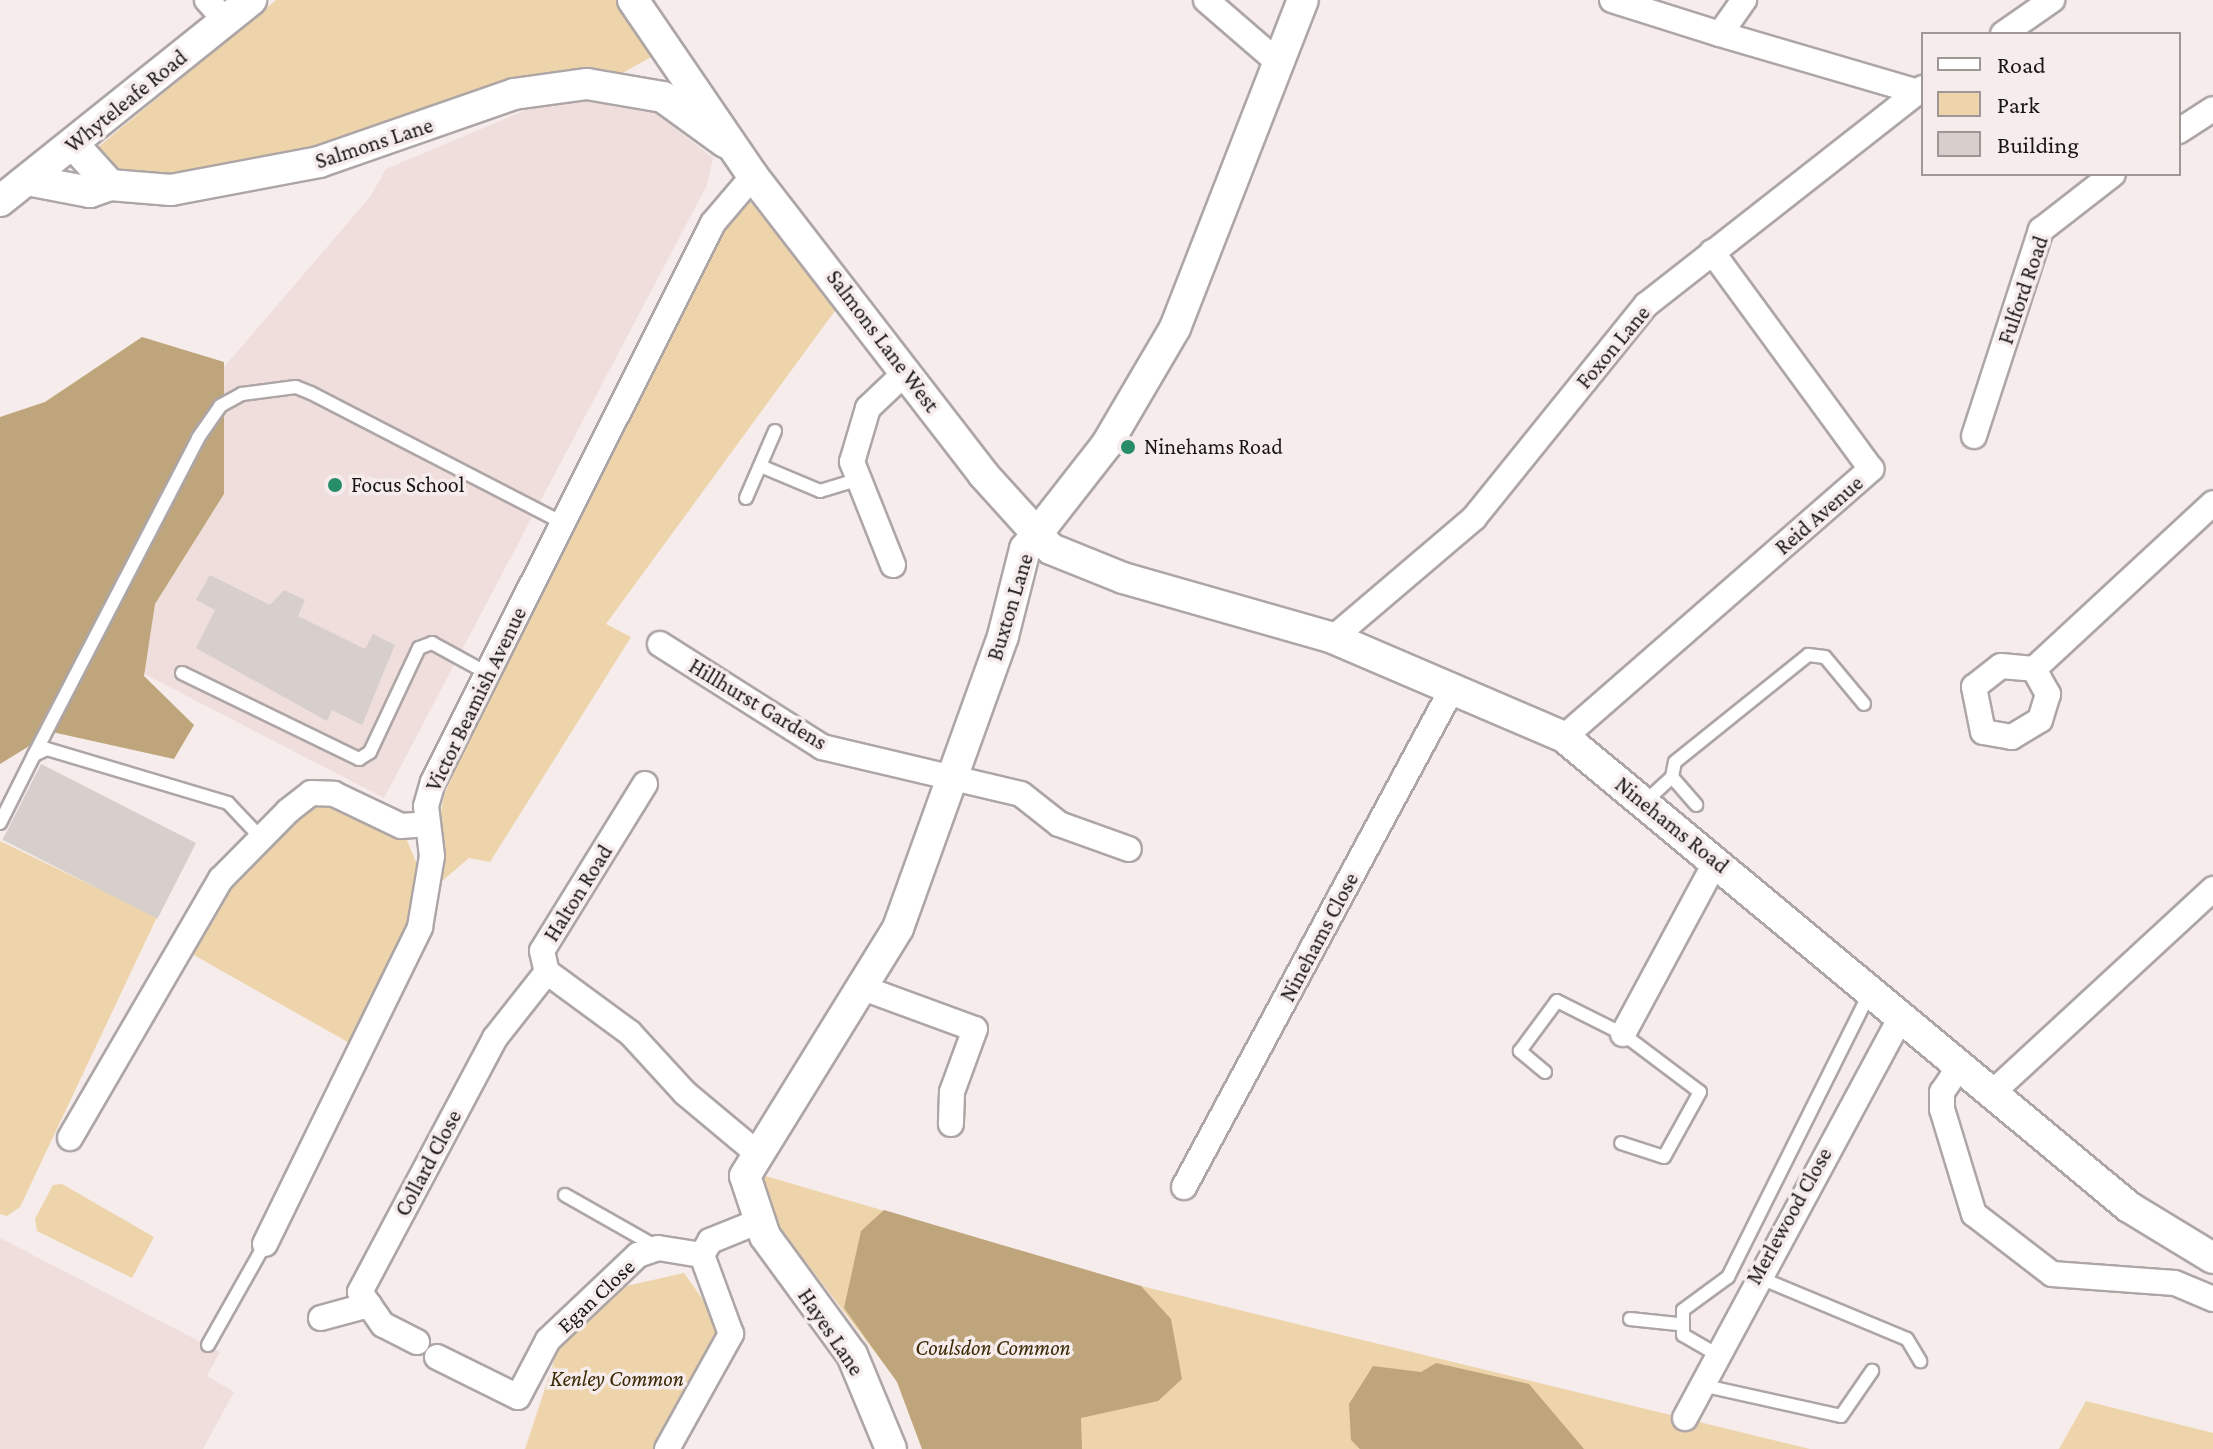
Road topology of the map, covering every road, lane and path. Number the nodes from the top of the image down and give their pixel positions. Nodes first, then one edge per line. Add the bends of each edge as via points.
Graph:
1 (251, 0) edge
2 (633, 0) edge
3 (1206, 0) edge
4 (1303, 0) edge
5 (1612, 0) edge
6 (1744, 0) edge
7 (2052, 0) edge
8 (216, 10) edge
9 (2018, 30) edge
10 (1720, 34) junction
11 (666, 46) junction
12 (1279, 63) junction
13 (634, 87) junction
14 (1920, 90) edge
15 (2213, 109) edge
16 (2181, 130) edge
17 (74, 145) junction
18 (733, 148) junction
19 (753, 176) junction
20 (2110, 176) edge
21 (27, 180) junction
22 (110, 185) junction
23 (0, 201) edge
24 (1712, 252) junction
25 (906, 372) junction
26 (775, 431) dead end
27 (1974, 436) dead end
28 (763, 467) junction
29 (856, 480) junction
30 (746, 498) dead end
31 (2213, 503) edge
32 (563, 523) junction
33 (1038, 529) junction
34 (893, 565) dead end
35 (1333, 638) junction
36 (660, 644) dead end
37 (2034, 669) dead end
38 (182, 673) dead end
39 (487, 673) junction
40 (1453, 687) junction
41 (1864, 704) dead end
42 (1564, 737) junction
43 (34, 755) junction
44 (954, 773) junction
45 (1672, 777) junction
46 (645, 784) dead end
47 (1645, 802) junction
48 (1696, 805) dead end
49 (0, 823) edge
50 (428, 824) junction
51 (260, 837) junction
52 (1129, 849) dead end
53 (1716, 861) junction
54 (2213, 889) edge
55 (547, 972) junction
56 (863, 988) junction
57 (1870, 992) junction
58 (1900, 1018) junction
59 (1623, 1034) junction
60 (1959, 1067) junction
61 (1545, 1072) dead end
62 (1992, 1093) junction
63 (951, 1124) dead end
64 (70, 1138) dead end
65 (1621, 1143) dead end
66 (757, 1153) junction
67 (1184, 1187) dead end
68 (565, 1195) dead end
69 (757, 1222) junction
70 (265, 1244) joint
71 (658, 1248) junction
72 (702, 1255) junction
73 (2213, 1258) edge
74 (1755, 1276) junction
75 (2213, 1299) edge
76 (369, 1305) junction
77 (321, 1318) dead end
78 (1630, 1319) dead end
79 (1678, 1324) junction
80 (208, 1345) dead end
81 (1716, 1354) junction
82 (1920, 1361) dead end
83 (1872, 1371) dead end
84 (1701, 1385) junction
85 (1685, 1418) dead end
86 (667, 1449) edge
87 (891, 1449) edge

1 - 8 street, Whyteleafe Road
2 - 11 street, Salmons Lane West
3 - 12 street
4 - 12 street, Buxton Lane
5 - 10 street
6 - 10 street
7 - 9 street
8 - 17 street, Whyteleafe Road
10 - 14 street
11 - 13 street via 652,75
11 - 18 street, Salmons Lane West
12 - 33 street, Buxton Lane via 1175,328 1107,444
13 - 18 street, Salmons Lane West via 663,97
13 - 22 street, Salmons Lane via 587,84 514,94 319,162 234,180 171,190
14 - 24 street, Foxon Lane
15 - 16 street
17 - 21 street, Whyteleafe Road
17 - 22 street
18 - 19 street, Salmons Lane West
19 - 25 street, Salmons Lane West
19 - 32 street, Victor Beamish Avenue via 713,223
20 - 27 street, Fulford Road via 2041,230
21 - 22 street, Salmons Lane via 90,192
21 - 23 street, Whyteleafe Road
24 - 35 street, Foxon Lane via 1646,305 1474,518
24 - 42 street, Reid Avenue via 1871,469
25 - 29 street via 868,408 852,462
25 - 33 street, Salmons Lane West via 983,474
26 - 28 lane
28 - 29 lane via 820,491
28 - 30 lane
29 - 34 street
31 - 37 street
32 - 39 street, Victor Beamish Avenue
32 - 43 lane via 311,393 296,387 242,394 220,406 198,438
33 - 35 street, Ninehams Road via 1051,549 1079,563
33 - 44 street, Buxton Lane
35 - 40 street, Ninehams Road
36 - 44 street, Hillhurst Gardens via 822,747
38 - 39 lane via 359,759 370,752 419,648 432,643
39 - 50 street, Victor Beamish Avenue via 433,782
40 - 42 street, Ninehams Road
40 - 67 street, Ninehams Close
41 - 45 lane via 1825,657 1808,655 1675,762
42 - 47 street, Ninehams Road
43 - 49 lane
43 - 51 lane via 47,749 228,803
44 - 52 street, Hillhurst Gardens via 1021,794 1059,824
44 - 56 street, Buxton Lane via 898,928
45 - 47 lane
45 - 48 lane
46 - 55 street, Halton Road via 542,951
47 - 53 street, Ninehams Road
50 - 51 street via 401,826 334,794 311,793
50 - 70 street, Victor Beamish Avenue via 432,856 420,927
51 - 64 street via 221,879 178,946
53 - 57 street, Ninehams Road
53 - 59 street
54 - 62 street
55 - 66 street, Halton Road via 630,1033 685,1093
55 - 76 street, Collard Close via 495,1038 360,1292
56 - 63 street via 975,1029 952,1092
56 - 66 street, Buxton Lane
57 - 58 street, Ninehams Road
57 - 79 lane via 1728,1277 1683,1310
58 - 60 street, Ninehams Road
58 - 74 street, Merlewood Close
59 - 61 lane via 1557,1001 1520,1051
59 - 65 lane via 1700,1092 1664,1157
60 - 62 street, Ninehams Road
60 - 75 street via 1942,1092 1942,1109 1974,1214 2052,1274 2175,1283
62 - 73 street, Ninehams Road via 2129,1207
66 - 69 street, Buxton Lane via 745,1176
68 - 71 lane
69 - 72 street via 710,1241
69 - 87 street, Hayes Lane via 852,1355
70 - 80 lane
71 - 72 street, Egan Close
71 - 76 street, Egan Close via 638,1255 548,1340 518,1397 383,1325
72 - 86 street via 731,1334
74 - 81 street, Merlewood Close
74 - 82 lane via 1907,1339
76 - 77 street
78 - 79 lane
79 - 81 lane
81 - 84 street, Merlewood Close
83 - 84 lane via 1841,1416
84 - 85 street, Merlewood Close

